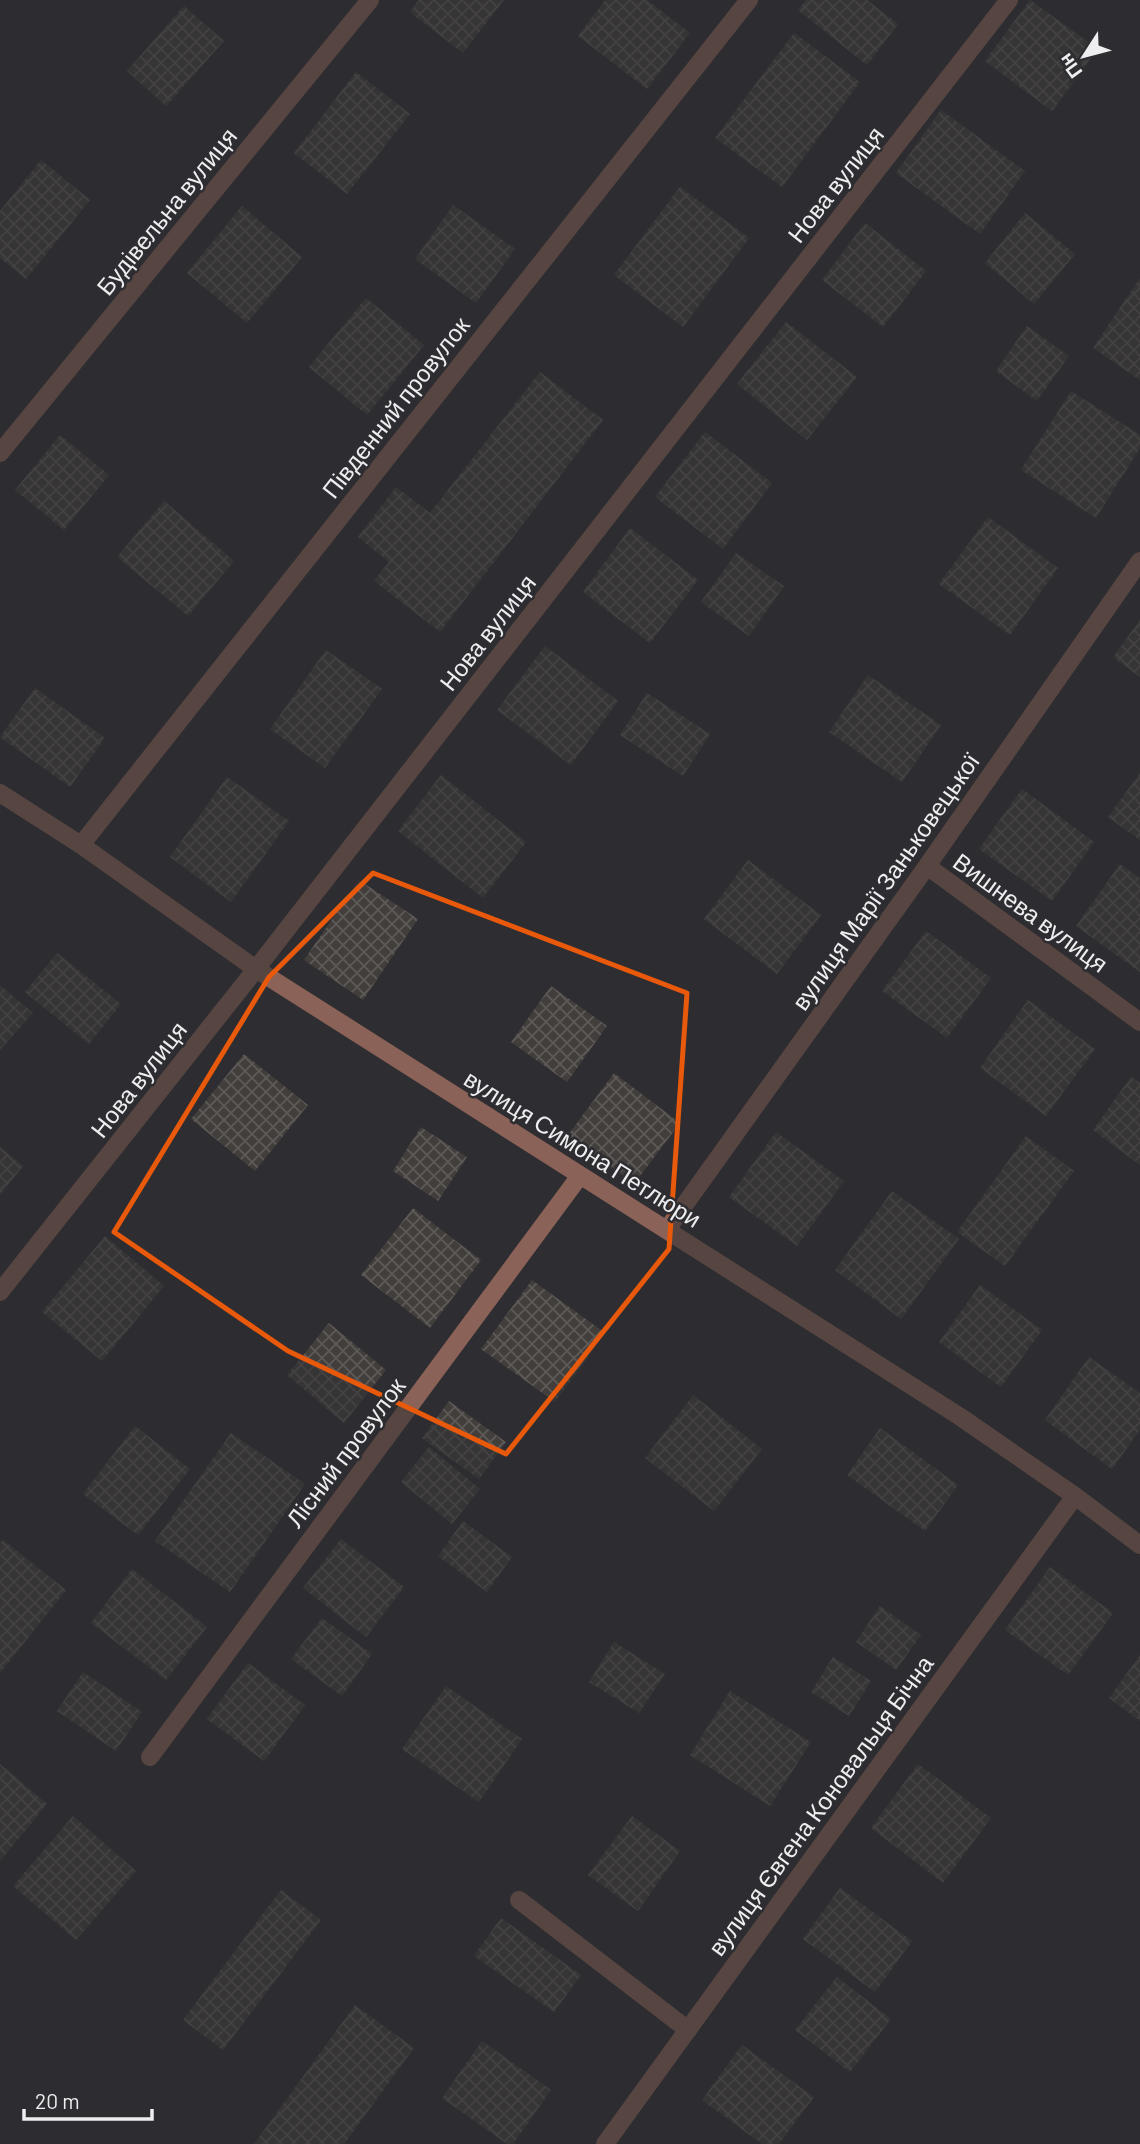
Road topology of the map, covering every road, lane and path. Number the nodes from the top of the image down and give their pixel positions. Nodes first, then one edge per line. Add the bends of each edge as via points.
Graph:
1 (370, 0) edge
2 (749, 0) edge
3 (1009, 0) edge
4 (0, 453) edge
5 (1140, 561) edge
6 (0, 793) edge
7 (81, 845) junction
8 (928, 866) junction
9 (256, 969) junction
10 (1140, 1022) edge
11 (579, 1177) junction
12 (668, 1228) junction
13 (0, 1292) edge
14 (1075, 1496) junction
15 (1140, 1545) edge
16 (150, 1757) dead end
17 (519, 1900) dead end
18 (688, 2030) junction
19 (605, 2144) edge

1 - 4 street, Будівельна вулиця
2 - 7 street, Південний провулок
3 - 9 street, Нова вулиця
5 - 8 street, вулиця Марії Заньковецької
6 - 7 street, вулиця Симона Петлюри
7 - 9 street, вулиця Симона Петлюри
8 - 10 street, Вишнева вулиця
8 - 12 street, вулиця Марії Заньковецької
9 - 11 street, вулиця Симона Петлюри
9 - 13 street, Нова вулиця
11 - 12 street, вулиця Симона Петлюри
11 - 16 street, Лісний провулок
12 - 14 street, вулиця Симона Петлюри
14 - 15 street, вулиця Симона Петлюри
14 - 18 street, вулиця Євгена Коновальця Бічна
17 - 18 street
18 - 19 street, вулиця Євгена Коновальця Бічна

